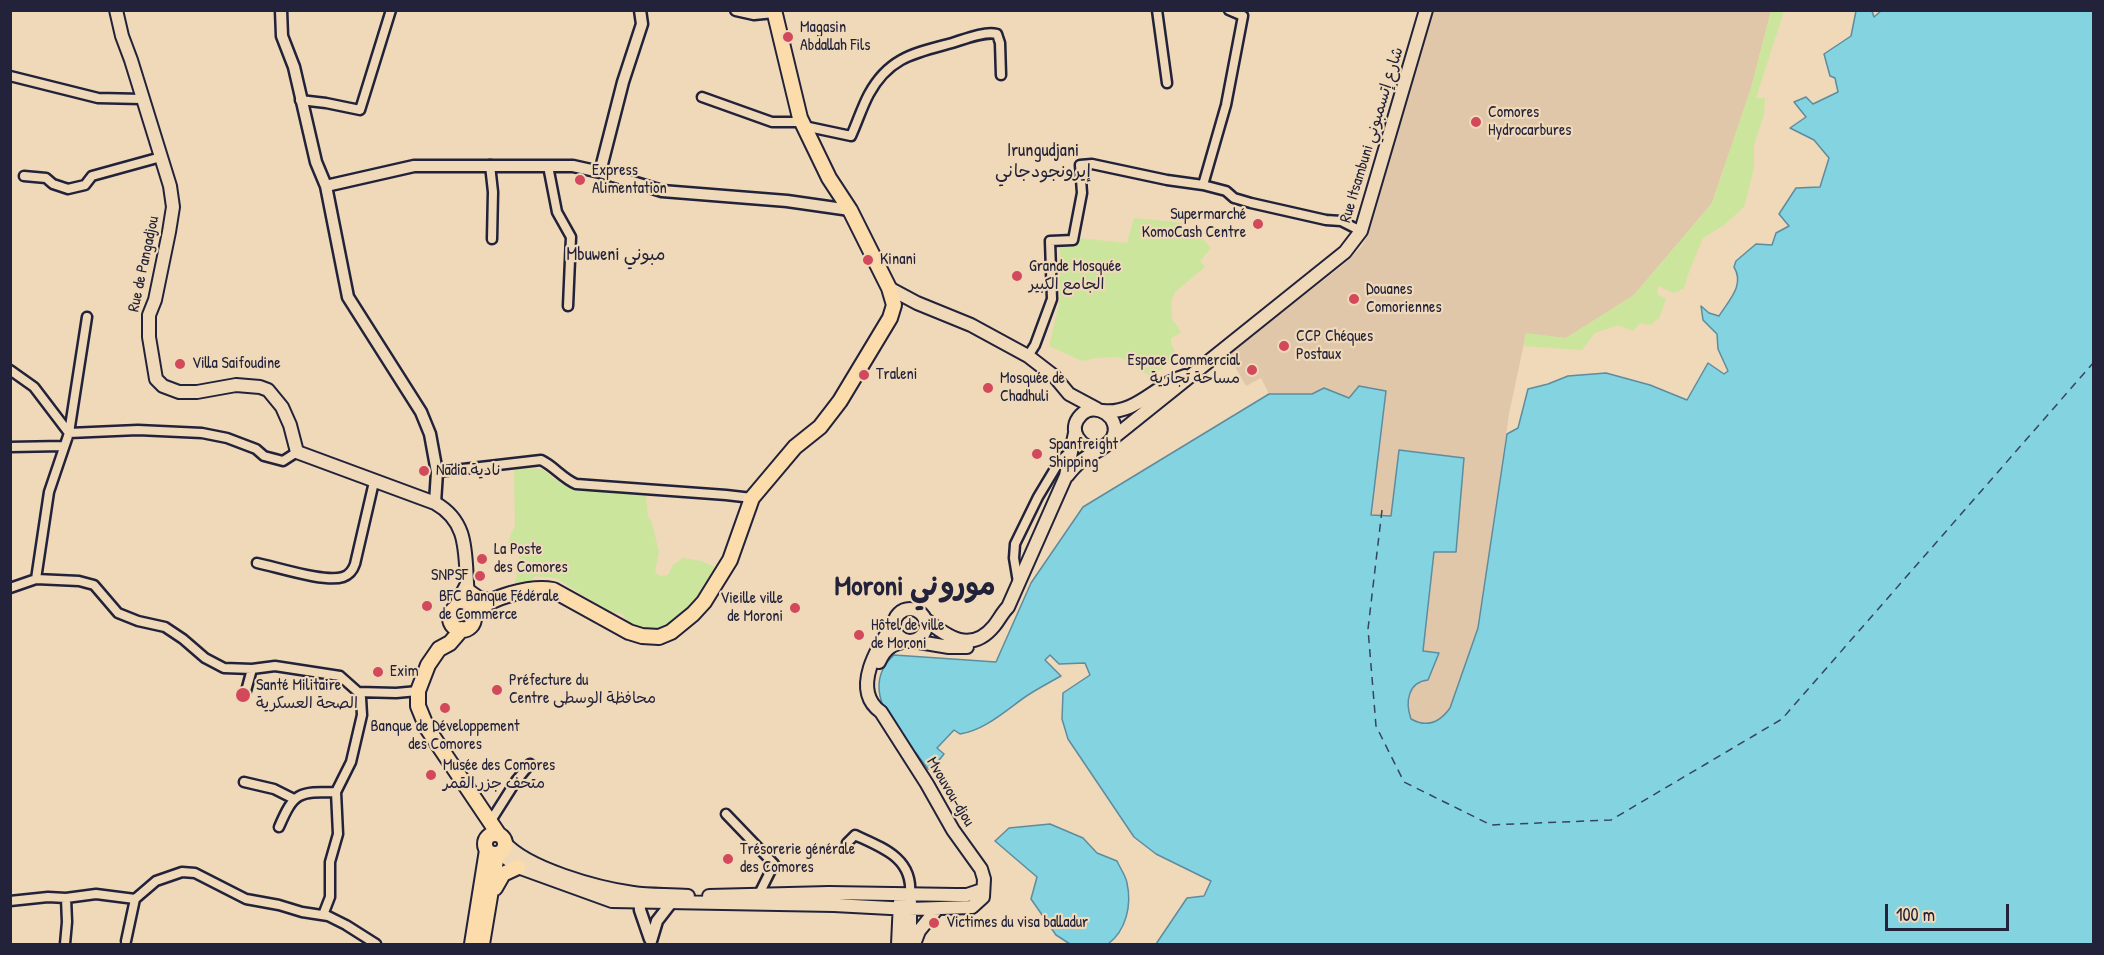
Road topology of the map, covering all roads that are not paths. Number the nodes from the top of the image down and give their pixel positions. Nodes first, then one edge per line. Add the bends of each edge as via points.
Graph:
1 (116, 10) edge
2 (281, 10) edge
3 (392, 10) edge
4 (640, 10) edge
5 (736, 10) edge
6 (1157, 10) edge
7 (1229, 10) edge
8 (1426, 10) edge
9 (774, 11) edge
10 (1001, 75) dead end
11 (10, 76) edge
12 (1167, 83) dead end
13 (702, 97) dead end
14 (142, 99) junction
15 (300, 100) junction
16 (803, 124) junction
17 (161, 158) junction
18 (490, 165) junction
19 (548, 166) junction
20 (600, 172) junction
21 (24, 176) dead end
22 (1203, 185) junction
23 (326, 186) junction
24 (850, 210) junction
25 (1361, 231) junction
26 (492, 239) dead end
27 (889, 288) junction
28 (917, 303) junction
29 (568, 306) dead end
30 (892, 310) junction
31 (87, 317) dead end
32 (1028, 356) junction
33 (10, 370) edge
34 (1194, 373) junction
35 (1070, 393) junction
36 (1100, 410) junction
37 (1076, 427) junction
38 (69, 433) junction
39 (1113, 438) junction
40 (63, 446) junction
41 (10, 447) edge
42 (1099, 449) junction
43 (1072, 450) junction
44 (297, 452) junction
45 (437, 472) junction
46 (1066, 476) junction
47 (374, 482) junction
48 (752, 498) junction
49 (435, 503) junction
50 (257, 562) dead end
51 (36, 579) junction
52 (1019, 583) junction
53 (10, 588) edge
54 (468, 588) junction
55 (489, 601) junction
56 (1008, 607) junction
57 (472, 611) junction
58 (925, 619) junction
59 (456, 621) junction
60 (894, 623) junction
61 (910, 641) junction
62 (252, 669) junction
63 (246, 691) dead end
64 (418, 691) junction
65 (358, 692) junction
66 (881, 712) junction
67 (530, 764) dead end
68 (244, 782) dead end
69 (336, 792) junction
70 (294, 799) junction
71 (479, 807) junction
72 (726, 814) dead end
73 (490, 822) junction
74 (279, 827) dead end
75 (847, 843) dead end
76 (495, 846) junction
77 (518, 867) junction
78 (982, 890) junction
79 (905, 894) junction
80 (66, 898) junction
81 (639, 898) junction
82 (672, 898) junction
83 (135, 899) junction
84 (757, 899) junction
85 (10, 901) edge
86 (489, 908) junction
87 (904, 909) junction
88 (936, 910) junction
89 (323, 915) junction
90 (126, 941) dead end
91 (651, 943) edge
92 (65, 945) edge
93 (376, 945) edge
94 (472, 945) edge
95 (482, 945) edge
96 (898, 945) edge
97 (912, 945) edge

1 - 14 main road, Rue de Pangadjou
2 - 15 street via 282,36 294,67
3 - 15 street via 360,110
4 - 20 street via 642,24
5 - 9 street via 754,14
6 - 12 street
7 - 22 street via 1243,16 1231,83
8 - 25 main road, Rue Itsambuni شارع إتسمبوني
9 - 16 main road
10 - 16 street via 1000,43 997,34 990,33 912,55 890,66 869,93 851,136
11 - 14 street via 90,97
13 - 16 street via 772,122
14 - 17 main road, Rue de Pangadjou
15 - 23 street
16 - 24 main road via 829,178
17 - 21 street via 96,175 77,188
17 - 44 main road, Rue de Pangadjou via 171,186 173,207 149,315 156,379 179,392 236,385 268,390 282,407
18 - 19 street
18 - 23 street via 414,166
18 - 26 street
19 - 20 street
19 - 29 street via 557,212 571,237
20 - 24 street via 662,190
22 - 25 street via 1251,203 1335,219
22 - 32 street via 1080,165 1082,193 1073,240 1050,241 1052,299
23 - 45 street via 349,301 421,412 430,434
24 - 27 main road
25 - 34 main road, Rue Itsambuni شارع إتسمبوني via 1345,252
27 - 28 main road
27 - 30 main road
28 - 30 main road
28 - 32 main road via 971,325
30 - 48 main road via 840,401
31 - 38 street
32 - 35 main road
33 - 38 street via 34,387
34 - 36 main road, Rue Itsambuni شارع إتسمبوني via 1176,378 1136,404 1119,410
34 - 39 main road, Rue Itsambuni شارع إتسمبوني
35 - 36 main road
35 - 37 main road
36 - 37 main road via 1085,412
36 - 39 main road via 1115,425
37 - 42 main road via 1081,444
37 - 43 main road
38 - 40 street
38 - 44 street via 193,432 227,438 283,461
39 - 42 main road
40 - 41 street
40 - 51 street via 49,492
42 - 46 main road
43 - 46 main road
43 - 52 street via 1059,462 1038,496 1015,544
44 - 47 main road
45 - 48 street via 542,460 576,484
45 - 49 street
46 - 52 main road
47 - 49 main road
47 - 50 street via 355,564 345,577 331,579
48 - 55 main road via 730,560 715,586 693,614 659,637 629,632 553,590 533,589
49 - 54 main road via 453,517 463,539
51 - 53 street
51 - 62 street via 94,585 118,613 165,627 224,668
52 - 56 main road
54 - 55 main road via 479,599
54 - 57 main road
54 - 59 main road
55 - 57 main road
56 - 58 main road via 990,631 971,640 955,640
56 - 61 main road via 1008,618 1000,633 979,644 955,647
57 - 59 main road via 471,625
57 - 59 main road via 457,607
58 - 60 main road via 918,611 908,609 898,614
58 - 61 main road via 924,633
59 - 64 main road via 441,639
60 - 61 main road via 896,633
60 - 66 main road, Mvouvou-djou via 879,645 869,672 868,689 875,708
61 - 66 main road, Mvouvou-djou via 890,646 880,659 873,684
62 - 63 street
62 - 65 street via 275,666 340,676
64 - 65 street
64 - 71 main road via 422,718
65 - 69 street via 360,723 351,762
66 - 78 main road, Mvouvou-djou via 981,869
67 - 73 street
68 - 70 street via 274,789
69 - 70 street via 304,794
69 - 89 street via 338,834 330,862 330,897
70 - 74 street
71 - 73 main road
71 - 76 main road
72 - 84 street via 774,864
73 - 76 main road
75 - 79 street via 855,835 900,861 909,873
76 - 77 main road
76 - 81 main road via 563,875
76 - 86 main road
76 - 94 main road
77 - 81 main road via 612,901
77 - 86 main road via 500,878
78 - 79 main road via 967,895
78 - 88 main road via 980,900 972,907
79 - 84 main road
79 - 87 main road
80 - 83 street via 96,894
80 - 85 street
80 - 92 street
81 - 82 main road
81 - 91 street
82 - 84 main road
82 - 91 street via 658,918
83 - 89 street via 156,881 189,872 246,899
83 - 90 street
84 - 87 main road
86 - 95 main road
87 - 88 main road
87 - 96 main road
87 - 97 main road
88 - 97 main road
89 - 93 street

